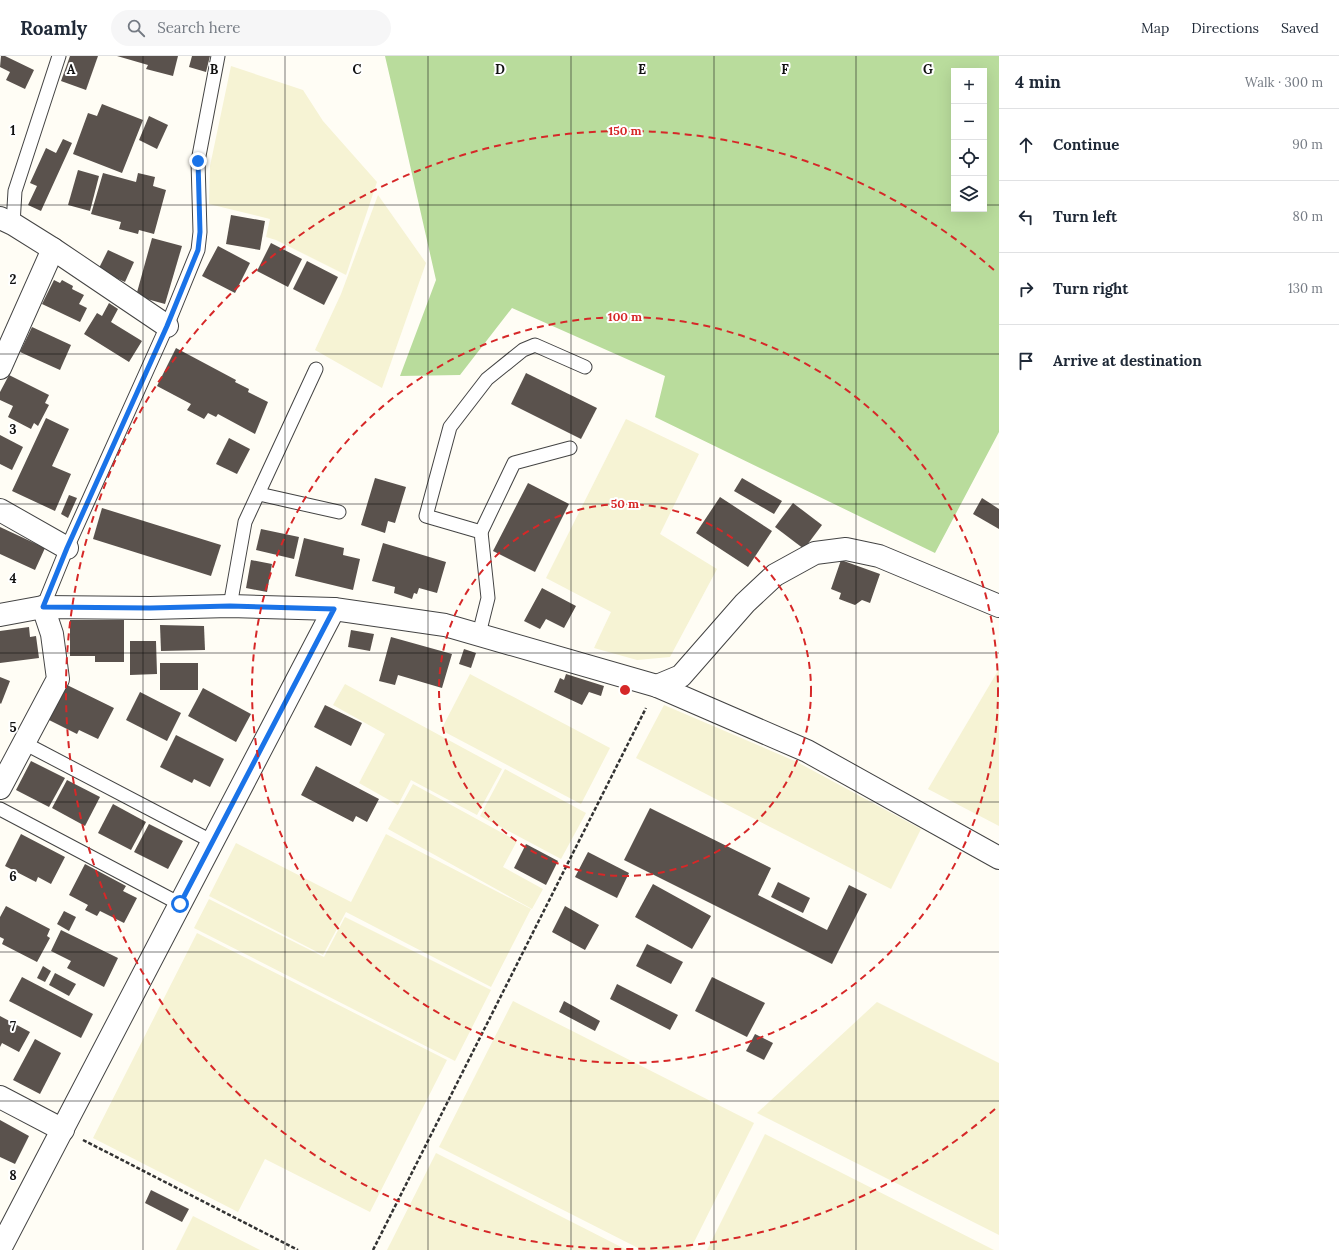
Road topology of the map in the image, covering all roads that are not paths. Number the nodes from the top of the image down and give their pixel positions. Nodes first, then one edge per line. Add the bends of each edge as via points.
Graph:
1 (59, 56) edge
2 (218, 56) edge
3 (7, 221) edge
4 (52, 249) junction
5 (167, 326) junction
6 (585, 367) dead end
7 (0, 368) edge
8 (316, 369) dead end
9 (570, 448) dead end
10 (259, 494) junction
11 (0, 510) edge
12 (340, 512) dead end
13 (481, 532) junction
14 (67, 548) junction
15 (230, 606) junction
16 (999, 606) edge
17 (43, 607) junction
18 (334, 609) junction
19 (0, 615) edge
20 (479, 634) junction
21 (657, 686) junction
22 (24, 743) junction
23 (0, 788) edge
24 (0, 809) edge
25 (213, 842) junction
26 (999, 858) edge
27 (180, 904) junction
28 (0, 1097) edge
29 (63, 1130) junction
30 (0, 1249) edge

1 - 3 lane
2 - 5 lane via 198,161 198,250
3 - 4 street
4 - 5 street
4 - 7 street
5 - 14 lane
6 - 13 lane via 535,345 523,350 487,379 450,427 426,516
8 - 10 lane
9 - 13 lane via 514,463
10 - 12 lane
10 - 15 lane via 245,522
11 - 14 street
13 - 20 lane via 488,598
14 - 17 lane
15 - 17 street
15 - 18 street
16 - 21 street via 879,556 846,549 815,553 775,575 745,602 681,676
17 - 19 street
17 - 22 street via 52,634 58,680
18 - 20 street via 445,625
18 - 25 street
20 - 21 street
21 - 26 street via 807,751
22 - 23 street
22 - 25 lane
24 - 27 lane
25 - 27 street
27 - 29 street
28 - 29 street
29 - 30 street

